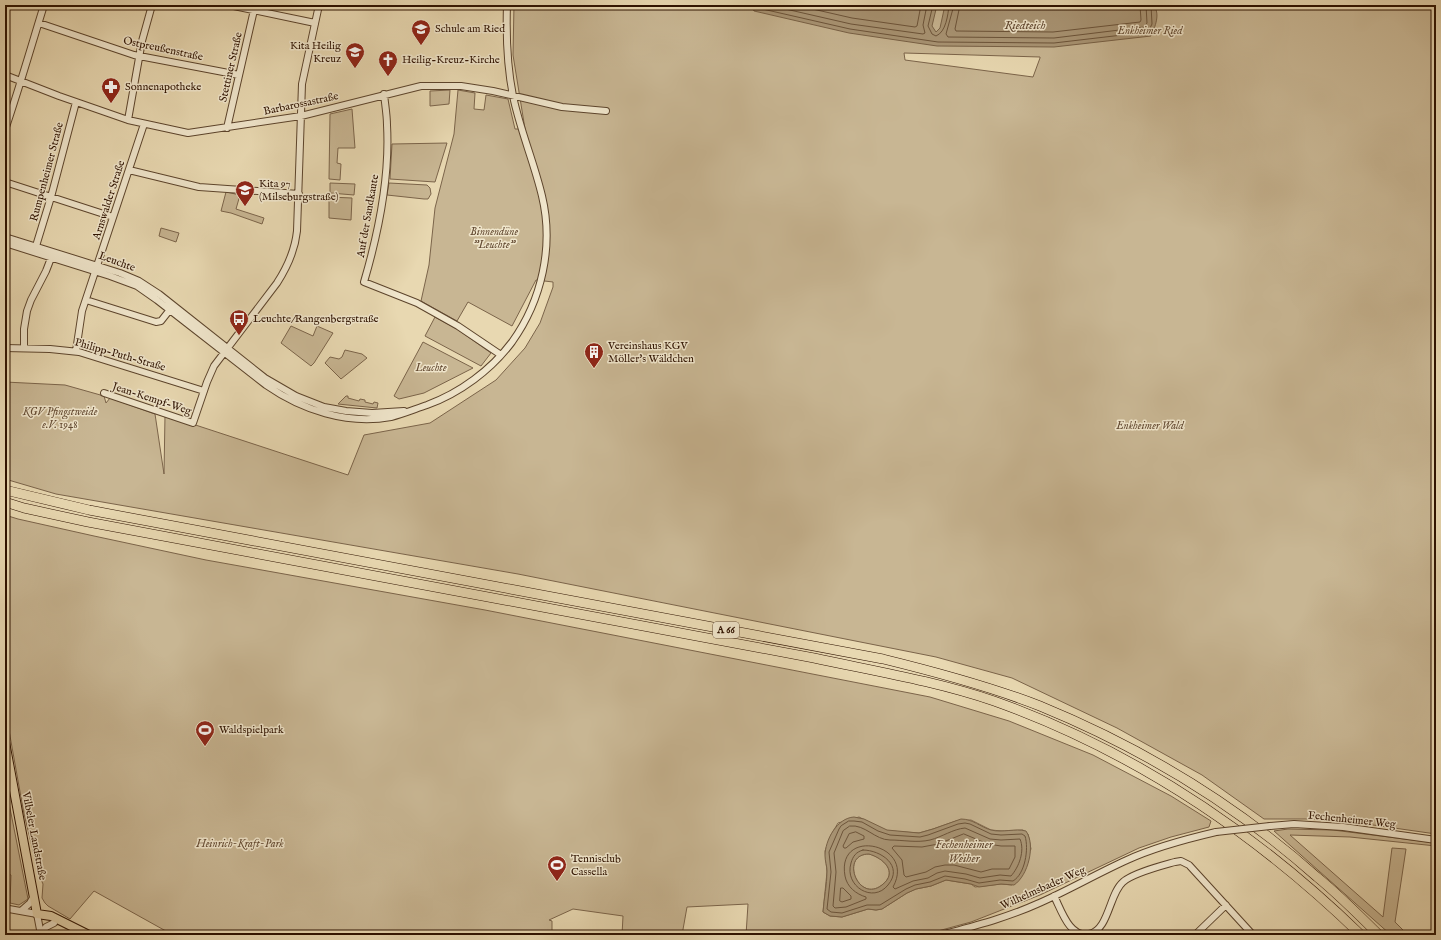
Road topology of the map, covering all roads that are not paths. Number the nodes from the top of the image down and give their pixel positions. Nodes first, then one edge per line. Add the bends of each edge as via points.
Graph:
1 (44, 5) edge
2 (152, 5) edge
3 (230, 5) edge
4 (319, 5) edge
5 (507, 5) edge
6 (255, 8) edge
7 (39, 23) junction
8 (315, 23) junction
9 (140, 56) junction
10 (5, 75) edge
11 (239, 75) junction
12 (20, 81) junction
13 (384, 94) junction
14 (513, 96) junction
15 (76, 102) junction
16 (606, 111) dead end
17 (301, 116) junction
18 (128, 120) junction
19 (144, 124) junction
20 (228, 128) junction
21 (5, 130) edge
22 (130, 170) junction
23 (5, 182) edge
24 (299, 194) junction
25 (51, 197) junction
26 (113, 217) junction
27 (5, 237) edge
28 (5, 243) edge
29 (36, 246) junction
30 (51, 258) junction
31 (97, 269) junction
32 (86, 300) junction
33 (172, 308) junction
34 (5, 348) edge
35 (24, 348) junction
36 (226, 350) junction
37 (76, 351) junction
38 (501, 355) junction
39 (204, 391) junction
40 (104, 393) dead end
41 (5, 490) edge
42 (5, 502) edge
43 (5, 742) edge
44 (1436, 840) edge
45 (1126, 860) joint
46 (34, 896) junction
47 (1054, 896) junction
48 (1226, 905) junction
49 (5, 910) edge
50 (21, 911) junction
51 (37, 914) junction
52 (52, 919) junction
53 (85, 933) edge
54 (41, 934) edge
55 (941, 935) edge
56 (1196, 935) edge
57 (1253, 935) edge
58 (1361, 935) edge
59 (1379, 935) edge

1 - 7 street
2 - 9 street via 144,29
3 - 6 street
4 - 8 street
5 - 14 street, Leuchte via 507,46
6 - 8 street
6 - 11 street, Stettiner Straße
7 - 9 street, Ostpreußenstraße
7 - 12 street
8 - 17 street via 302,84
9 - 11 street, Ostpreußenstraße
9 - 18 street
10 - 12 street, Barbarossastraße
11 - 20 street, Stettiner Straße
12 - 15 street, Barbarossastraße
12 - 21 street
13 - 14 street, Barbarossastraße via 421,86 455,85
13 - 17 street, Barbarossastraße
13 - 38 street, Auf der Sandkaute via 387,124 385,188 376,238 364,282 417,303 458,326
14 - 16 street, Barbarossastraße via 562,107
14 - 38 street, Leuchte via 542,196 546,247 541,280 532,307
15 - 18 street, Barbarossastraße
15 - 25 street, Rumpenheimer Straße
17 - 20 street, Barbarossastraße
17 - 24 street
18 - 19 street, Barbarossastraße
19 - 20 street, Barbarossastraße via 188,133
19 - 22 street, Arnswalder Straße
22 - 24 street via 199,187
22 - 26 street, Arnswalder Straße
23 - 25 street
24 - 36 street via 296,238 288,265
25 - 26 street
25 - 29 street, Rumpenheimer Straße
26 - 31 street, Arnswalder Straße
27 - 29 street, Leuchte
28 - 30 street, Leuchte
29 - 31 street, Leuchte
30 - 31 street, Leuchte
30 - 35 street via 27,311
31 - 32 street, Arnswalder Straße
31 - 33 street, Leuchte via 120,273 139,281 151,288
32 - 33 street via 156,322 161,321
32 - 37 street, Arnswalder Straße via 81,315
33 - 36 street, Leuchte
34 - 35 street, Philipp-Puth-Straße
35 - 37 street, Philipp-Puth-Straße
36 - 38 street, Leuchte via 286,391 329,411 362,413 408,411 434,402 474,379
36 - 39 street via 212,369
37 - 39 street, Philipp-Puth-Straße
39 - 40 street, Jean-Kempf-Weg via 193,423
41 - 59 highway, A 66 via 88,510 876,658 963,680 1039,706 1078,723 1120,743 1194,785 1241,817 1322,881
42 - 58 highway, A 66 via 95,524 814,658 916,679 993,701 1073,733 1151,773 1231,825 1331,906
43 - 46 main road, Vilbeler Landstraße
44 - 45 street, Fechenheimer Weg, bridge via 1343,827 1294,824 1216,832
45 - 47 street, Wilhelmsbader Weg
46 - 50 street
46 - 51 main road, Vilbeler Landstraße
46 - 52 main road
47 - 48 street via 1074,930 1092,933 1101,926 1118,887 1123,882 1181,861 1189,865
47 - 55 street, Wilhelmsbader Weg via 1004,917
48 - 56 street
48 - 57 street
49 - 50 street
50 - 51 street
51 - 52 main road
51 - 54 street, Vilbeler Landstraße
52 - 53 main road
52 - 54 street, Vilbeler Landstraße

